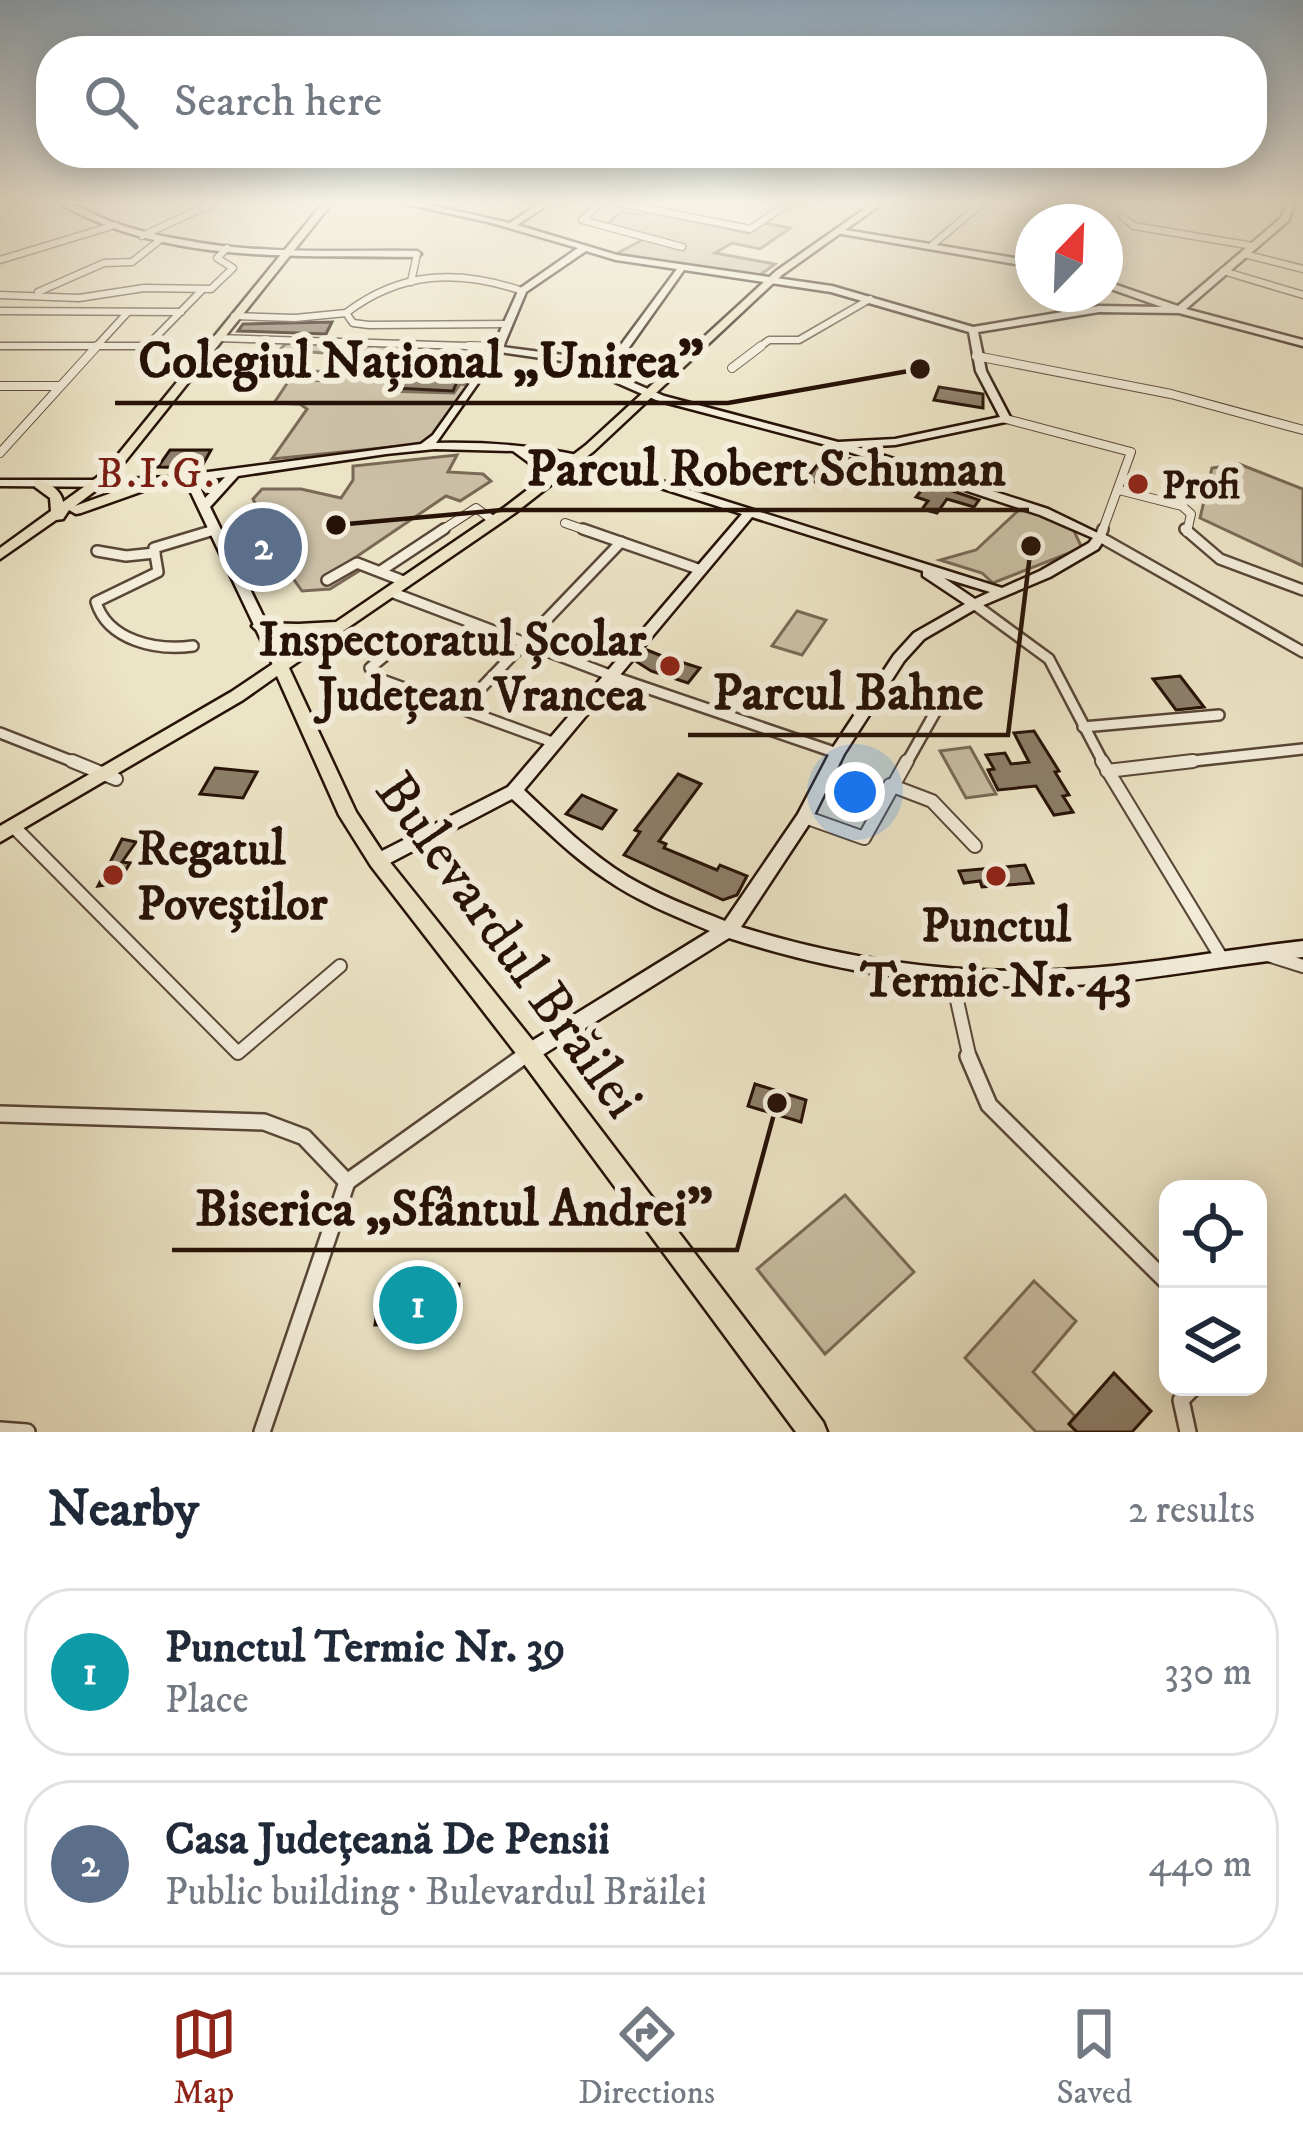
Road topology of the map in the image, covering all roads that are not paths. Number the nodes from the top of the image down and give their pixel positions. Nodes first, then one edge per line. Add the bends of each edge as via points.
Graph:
1 (87, 270) edge
2 (231, 270) edge
3 (272, 270) edge
4 (414, 270) edge
5 (552, 270) edge
6 (680, 270) edge
7 (702, 270) edge
8 (786, 270) edge
9 (1226, 270) edge
10 (1223, 272) junction
11 (771, 281) junction
12 (411, 282) junction
13 (207, 290) junction
14 (522, 290) junction
15 (1123, 290) edge
16 (35, 293) junction
17 (0, 295) edge
18 (1303, 295) edge
19 (870, 299) junction
20 (1179, 310) junction
21 (0, 311) edge
22 (16, 311) junction
23 (128, 312) junction
24 (181, 312) junction
25 (234, 316) junction
26 (345, 319) junction
27 (508, 324) junction
28 (0, 326) edge
29 (973, 330) junction
30 (217, 338) junction
31 (328, 341) junction
32 (352, 342) junction
33 (1303, 343) edge
34 (0, 346) edge
35 (94, 348) junction
36 (498, 348) junction
37 (976, 356) junction
38 (732, 368) dead end
39 (609, 369) junction
40 (674, 372) junction
41 (254, 375) dead end
42 (0, 386) edge
43 (58, 386) junction
44 (650, 394) junction
45 (1006, 419) junction
46 (1303, 430) edge
47 (838, 445) junction
48 (424, 446) junction
49 (511, 448) junction
50 (0, 453) edge
51 (122, 458) junction
52 (578, 458) junction
53 (238, 472) junction
54 (190, 479) junction
55 (158, 482) junction
56 (0, 483) edge
57 (546, 483) junction
58 (40, 484) junction
59 (98, 485) junction
60 (1119, 490) junction
61 (202, 508) junction
62 (751, 512) junction
63 (58, 516) junction
64 (494, 521) junction
65 (565, 523) dead end
66 (214, 530) junction
67 (1100, 537) junction
68 (621, 542) junction
69 (97, 551) dead end
70 (155, 553) junction
71 (0, 554) edge
72 (916, 564) junction
73 (382, 570) junction
74 (700, 570) junction
75 (327, 580) dead end
76 (406, 581) junction
77 (1303, 590) edge
78 (392, 592) junction
79 (1002, 592) junction
80 (974, 604) junction
81 (338, 624) junction
82 (260, 626) junction
83 (1268, 631) junction
84 (525, 641) junction
85 (1303, 642) edge
86 (193, 646) dead end
87 (392, 650) dead end
88 (1303, 652) edge
89 (280, 665) junction
90 (610, 675) junction
91 (936, 700) dead end
92 (462, 709) junction
93 (1219, 715) dead end
94 (1082, 727) junction
95 (0, 733) edge
96 (552, 742) junction
97 (1303, 748) edge
98 (837, 753) junction
99 (1107, 771) junction
100 (110, 776) junction
101 (890, 785) junction
102 (514, 791) junction
103 (805, 817) junction
104 (7, 831) edge
105 (975, 846) dead end
106 (378, 861) junction
107 (731, 927) junction
108 (1303, 949) edge
109 (1259, 953) junction
110 (1221, 957) junction
111 (340, 966) dead end
112 (1303, 966) edge
113 (952, 978) junction
114 (529, 1053) junction
115 (0, 1114) edge
116 (346, 1182) junction
117 (1159, 1274) edge
118 (1185, 1396) edge
119 (0, 1430) edge
120 (27, 1432) edge
121 (262, 1432) edge
122 (814, 1432) edge
123 (1188, 1432) edge

1 - 16 street
2 - 13 street
3 - 25 main road
4 - 12 street
5 - 14 street
6 - 39 street
7 - 11 street
8 - 11 main road
9 - 10 street
10 - 18 street
10 - 20 street
11 - 19 street
11 - 40 main road
12 - 14 street via 468,275
12 - 26 street
13 - 16 street
13 - 24 street
14 - 27 street
15 - 20 street
16 - 17 street
19 - 29 street
19 - 38 street via 799,340 769,340
20 - 29 street via 1099,308
20 - 33 street
21 - 22 street
22 - 23 street
22 - 28 street
23 - 24 street
23 - 35 street
24 - 35 street via 147,346
25 - 26 street
25 - 30 main road
26 - 27 street
26 - 31 street
27 - 36 street
29 - 37 street
30 - 31 street
30 - 51 main road
31 - 32 street
32 - 36 street
32 - 41 street via 331,377
34 - 35 street
35 - 43 street
36 - 39 street
36 - 48 street
37 - 45 street
37 - 46 street
39 - 40 street
39 - 44 street
40 - 44 main road
42 - 43 street
43 - 50 street
44 - 47 street
44 - 52 main road
45 - 47 street
45 - 60 street via 1131,452
47 - 67 street
48 - 49 street
48 - 53 street
49 - 52 street
49 - 57 street via 536,460
51 - 55 main road via 127,471
51 - 59 main road
52 - 57 main road
52 - 62 street
53 - 54 street
53 - 61 street
54 - 55 street
54 - 61 street, Bulevardul Brăilei
55 - 59 street
55 - 63 main road
56 - 58 street
57 - 64 main road
58 - 59 street
58 - 63 main road via 56,496
59 - 63 main road
60 - 67 street
60 - 77 street via 1182,506 1195,544
61 - 66 street, Bulevardul Brăilei
62 - 72 street
62 - 74 street
63 - 71 main road
64 - 73 street via 476,508
64 - 76 main road
65 - 68 street
66 - 70 street
66 - 82 street, Bulevardul Brăilei
67 - 79 street
67 - 83 street
68 - 74 street
68 - 84 street
69 - 70 street
70 - 86 street via 158,572 96,602 104,623 178,650
72 - 79 street
72 - 80 street
73 - 75 street via 357,563
73 - 76 street
74 - 90 street
76 - 78 main road
78 - 81 main road
78 - 84 street
79 - 80 street
80 - 94 street via 1048,659
80 - 98 street via 919,636
81 - 82 main road
81 - 89 main road
82 - 89 street, Bulevardul Brăilei
83 - 85 street
83 - 88 street
84 - 90 street
84 - 92 street
87 - 92 street via 370,668 376,678
89 - 100 main road
89 - 106 main road, Bulevardul Brăilei via 348,815
90 - 96 street
90 - 98 street
91 - 101 street
92 - 96 street
93 - 94 street
94 - 99 street
95 - 100 street
96 - 102 street
97 - 99 street
98 - 103 street
99 - 110 street
100 - 104 main road
101 - 103 street via 864,838
101 - 105 street via 932,801
102 - 106 street
102 - 107 street via 627,884
103 - 107 street
104 - 111 street via 238,1053
106 - 114 main road, Bulevardul Brăilei
107 - 113 street via 842,962
107 - 114 street
108 - 109 street
109 - 110 street
109 - 112 street
110 - 113 street via 1059,979
113 - 117 street via 964,1046 988,1105
114 - 116 street
114 - 122 main road, Bulevardul Brăilei
115 - 116 street via 264,1122 304,1137
116 - 121 street
118 - 123 street
119 - 120 street

